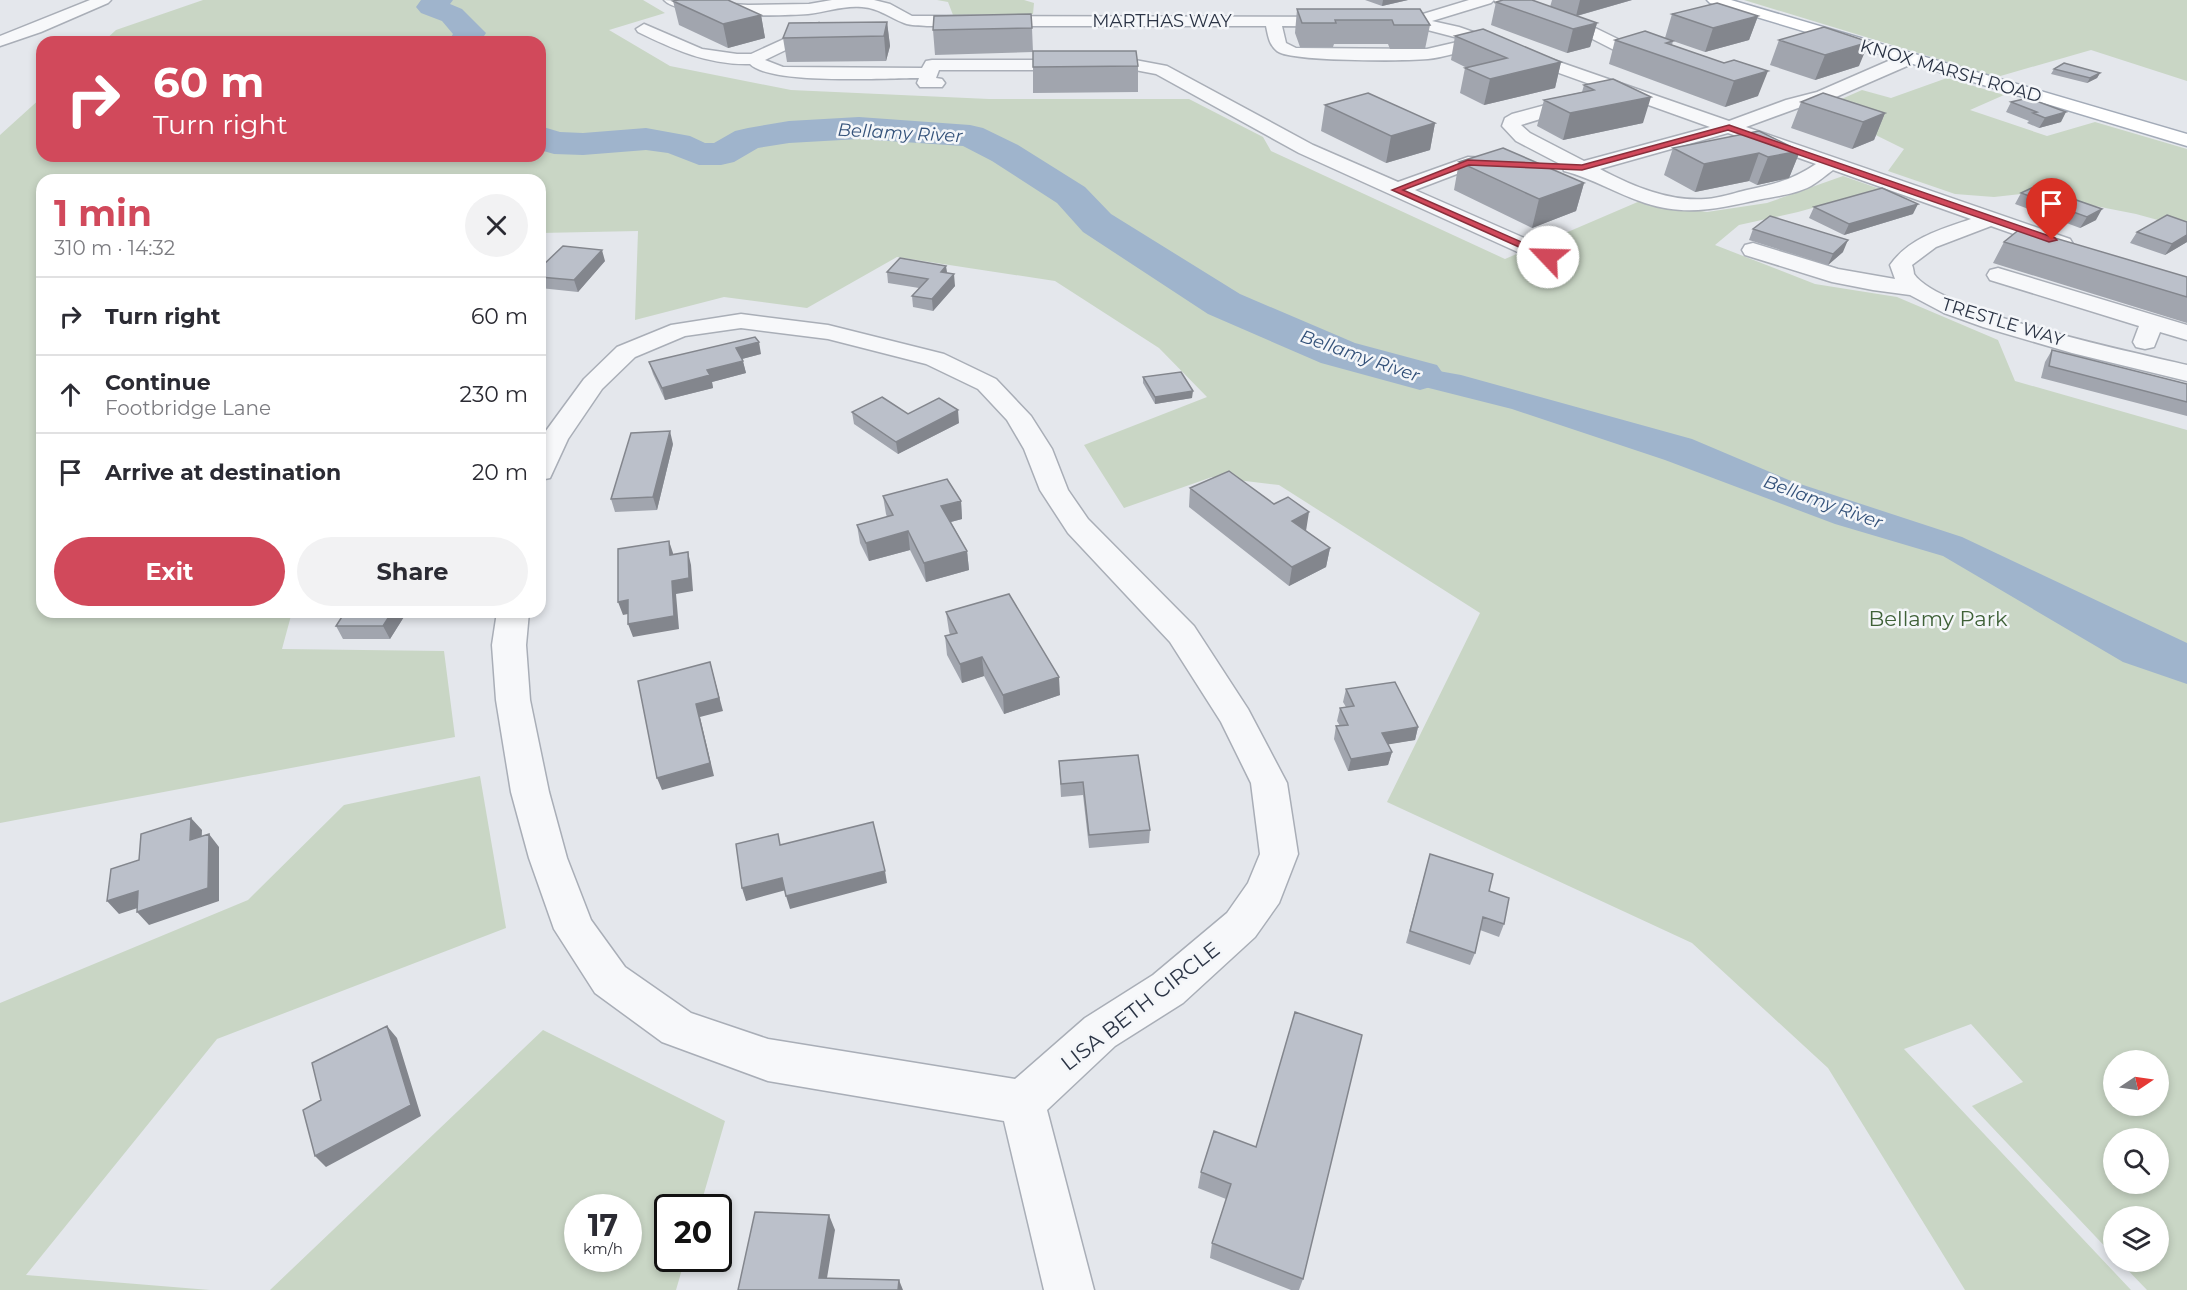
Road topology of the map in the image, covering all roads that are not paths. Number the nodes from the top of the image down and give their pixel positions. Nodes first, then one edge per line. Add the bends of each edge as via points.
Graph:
1 (103, 0) edge
2 (672, 0) edge
3 (1501, 0) edge
4 (1715, 0) edge
5 (1476, 1) edge
6 (1237, 2) dead end
7 (1333, 6) edge
8 (809, 9) junction
9 (909, 20) junction
10 (1240, 21) junction
11 (1273, 21) junction
12 (1360, 22) junction
13 (1416, 22) junction
14 (883, 24) edge
15 (644, 29) dead end
16 (1051, 29) junction
17 (1480, 40) junction
18 (0, 41) edge
19 (1624, 49) junction
20 (753, 59) junction
21 (1908, 59) junction
22 (1670, 62) edge
23 (1051, 66) junction
24 (1572, 71) junction
25 (929, 73) junction
26 (948, 83) dead end
27 (1622, 89) junction
28 (1768, 95) edge
29 (1792, 104) junction
30 (1729, 127) junction
31 (2187, 140) edge
32 (1831, 163) junction
33 (1582, 168) junction
34 (1396, 190) junction
35 (1990, 219) junction
36 (2079, 249) edge
37 (1753, 250) dead end
38 (1548, 257) dead end
39 (1998, 275) dead end
40 (1915, 288) junction
41 (2152, 322) junction
42 (2187, 333) edge
43 (2140, 360) junction
44 (2187, 373) edge
45 (546, 458) edge
46 (512, 618) edge
47 (1022, 1102) junction
48 (1069, 1290) edge

1 - 18 street
2 - 8 street, MARTHAS WAY via 706,8
3 - 19 street via 1584,27
4 - 21 main road, KNOX MARSH ROAD
5 - 13 street
6 - 10 street
7 - 12 street
8 - 9 street, MARTHAS WAY via 863,2 885,7
8 - 20 street via 812,22 826,28
9 - 14 street, MARTHAS WAY
9 - 16 street, MARTHAS WAY
10 - 11 street, MARTHAS WAY
10 - 16 street, MARTHAS WAY
11 - 12 street, MARTHAS WAY
11 - 17 street via 1278,44 1296,54 1427,54
12 - 13 street, MARTHAS WAY
13 - 17 street
15 - 20 street via 703,57
16 - 23 street
17 - 24 street
19 - 22 street
19 - 24 street
20 - 25 street via 761,66 782,72
21 - 29 street via 1823,96
21 - 31 main road, KNOX MARSH ROAD
23 - 25 street via 1017,74 932,65
23 - 34 street via 1135,65 1161,70 1306,149
24 - 27 street
25 - 26 street via 926,83
27 - 30 street
27 - 33 street via 1512,122 1511,126 1523,137
28 - 29 street
29 - 30 street
30 - 32 street
30 - 33 street
32 - 33 street via 1787,188 1707,205 1653,199
32 - 35 street
33 - 34 street via 1468,163
34 - 38 street
35 - 36 street
35 - 40 street, TRESTLE WAY via 1919,246 1907,255 1900,265 1904,278
37 - 40 street via 1832,276 1879,286
39 - 41 street
40 - 43 street, TRESTLE WAY via 1935,301 1986,321
41 - 42 street
41 - 43 street
43 - 44 street, TRESTLE WAY
45 - 47 street, LISA BETH CIRCLE via 554,439 592,384 626,352 680,330 741,321 828,332 935,359 987,384 1018,416 1038,449 1054,490 1078,526 1182,634 1236,718 1269,783 1279,855 1264,891 1241,926 1168,989 1100,1032
46 - 47 street via 509,645 513,700 536,814 574,929 610,980 677,1028 768,1060
47 - 48 street

